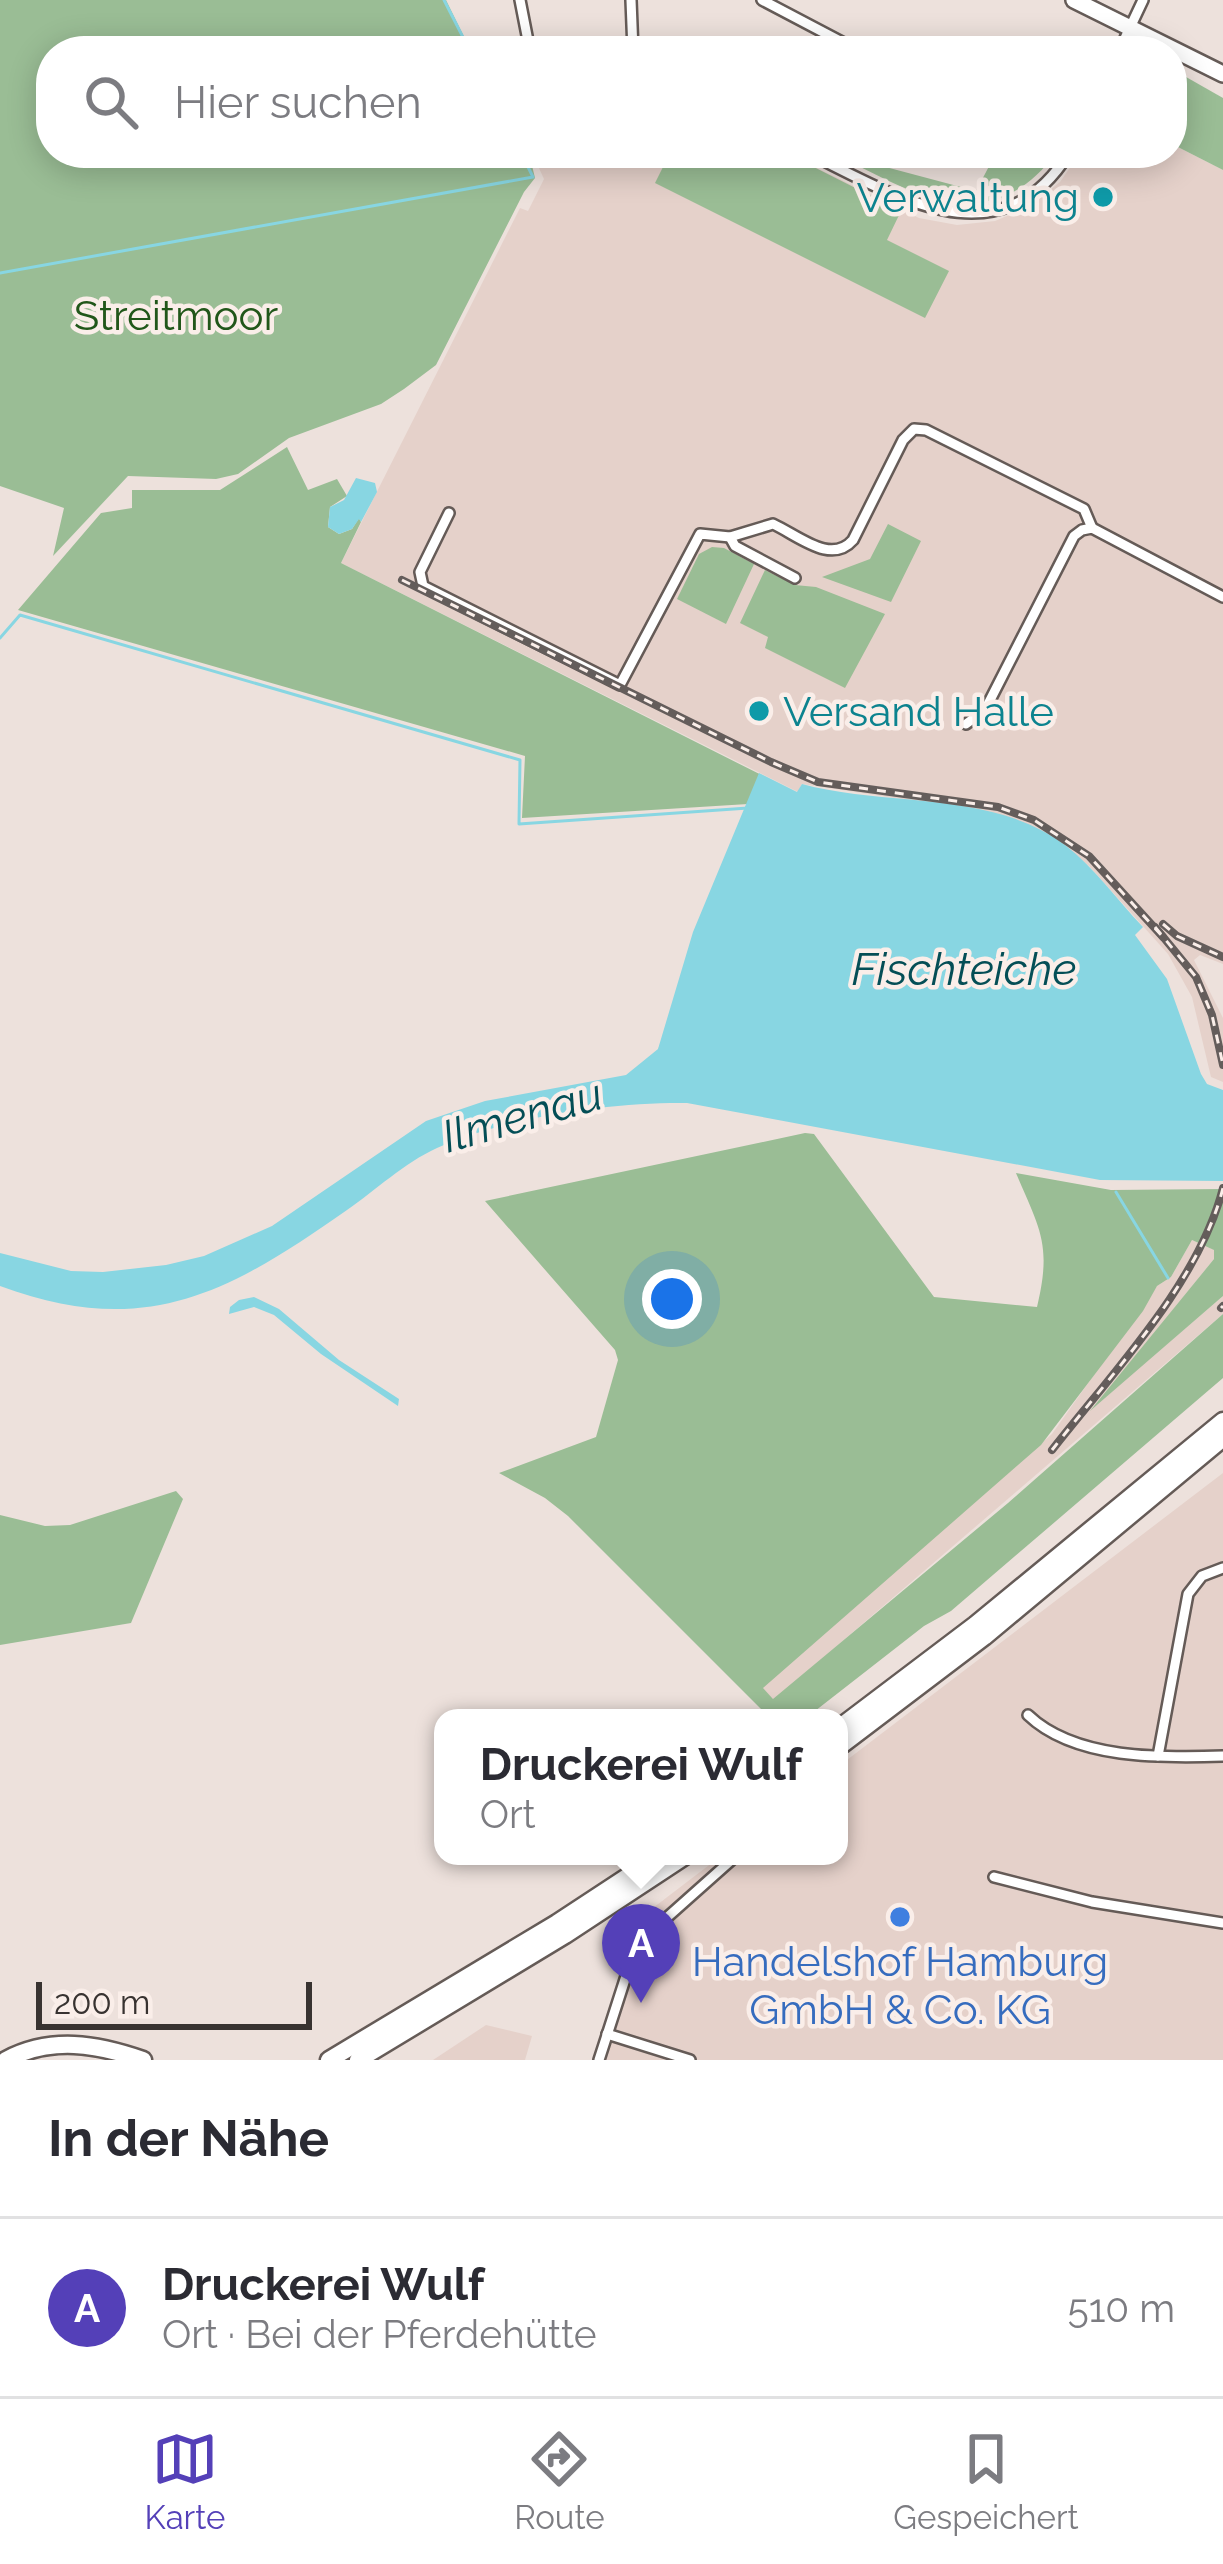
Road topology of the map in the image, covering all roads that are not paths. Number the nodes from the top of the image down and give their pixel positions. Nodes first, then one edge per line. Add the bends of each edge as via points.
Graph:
1 (520, 0) edge
2 (631, 0) edge
3 (762, 0) edge
4 (1074, 0) edge
5 (1143, 0) edge
6 (1130, 28) junction
7 (527, 36) edge
8 (632, 36) edge
9 (827, 36) edge
10 (1126, 36) edge
11 (1146, 36) edge
12 (1187, 56) edge
13 (1223, 74) edge
14 (840, 168) edge
15 (1057, 168) edge
16 (449, 513) dead end
17 (1092, 529) junction
18 (730, 537) junction
19 (795, 578) dead end
20 (1223, 597) edge
21 (966, 724) dead end
22 (1223, 1421) edge
23 (1223, 1438) edge
24 (1223, 1568) edge
25 (1028, 1715) dead end
26 (848, 1721) edge
27 (848, 1740) edge
28 (1158, 1756) junction
29 (1223, 1756) edge
30 (645, 1865) edge
31 (671, 1865) edge
32 (725, 1865) edge
33 (994, 1876) dead end
34 (1223, 1923) edge
35 (419, 2024) junction
36 (607, 2034) junction
37 (329, 2058) edge
38 (6, 2060) edge
39 (24, 2060) edge
40 (119, 2060) edge
41 (143, 2060) edge
42 (358, 2060) edge
43 (370, 2060) edge
44 (598, 2060) edge
45 (690, 2060) edge

1 - 7 street
2 - 8 street
3 - 9 street
4 - 6 main road
5 - 6 street
6 - 10 street
6 - 11 main road
12 - 13 main road
14 - 15 street via 924,208 958,214 1025,197
16 - 18 street via 419,572 423,586 620,685 700,533
17 - 18 street via 1084,508 914,429 844,551 832,554 773,524
17 - 20 street
17 - 21 street via 1074,536 986,710
18 - 19 street
22 - 26 highway
23 - 27 highway
24 - 28 street via 1202,1576 1188,1594
25 - 28 street via 1060,1736
28 - 29 street
30 - 37 highway
31 - 35 highway
32 - 36 street via 641,1937
33 - 34 street
35 - 42 highway
35 - 43 highway
36 - 44 street
36 - 45 street
38 - 41 highway via 80,2044
39 - 40 highway via 79,2051

